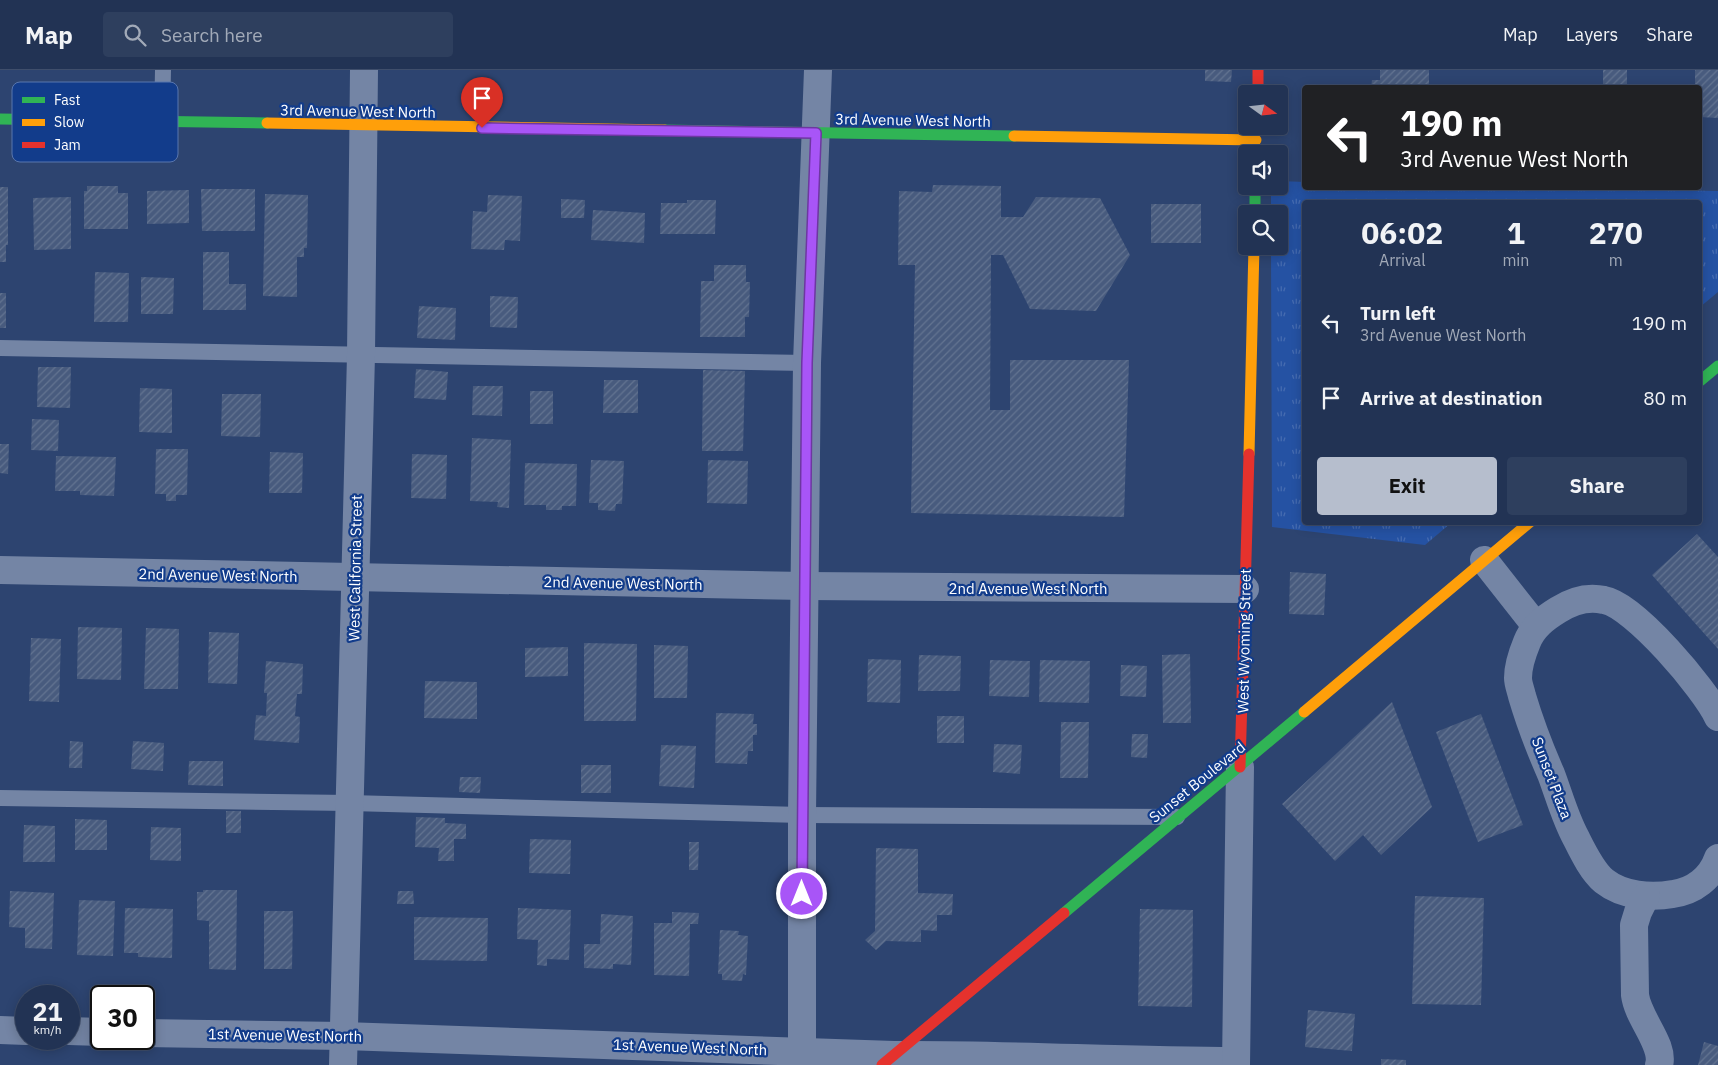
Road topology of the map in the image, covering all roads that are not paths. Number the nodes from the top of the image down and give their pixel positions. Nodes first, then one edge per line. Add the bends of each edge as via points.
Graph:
1 (364, 70) edge
2 (818, 70) edge
3 (1258, 70) edge
4 (1258, 85) edge
5 (178, 122) edge
6 (363, 126) junction
7 (816, 133) junction
8 (1256, 135) edge
9 (1256, 140) junction
10 (1256, 145) edge
11 (1254, 255) edge
12 (0, 348) edge
13 (361, 355) junction
14 (807, 363) junction
15 (1718, 366) edge
16 (1702, 379) edge
17 (1526, 525) edge
18 (1484, 560) junction
19 (0, 570) edge
20 (354, 578) junction
21 (805, 586) junction
22 (1245, 589) junction
23 (1536, 626) junction
24 (1718, 717) edge
25 (1240, 767) junction
26 (0, 798) edge
27 (350, 803) junction
28 (802, 815) junction
29 (1177, 817) junction
30 (1718, 858) edge
31 (1646, 896) junction
32 (0, 1030) edge
33 (15, 1031) edge
34 (155, 1033) edge
35 (344, 1036) junction
36 (802, 1058) edge
37 (888, 1060) edge
38 (1236, 1063) edge
39 (343, 1065) edge
40 (1659, 1065) edge

1 - 6 street, West California Street
2 - 7 street
3 - 4 street
5 - 6 street, 3rd Avenue West North
6 - 7 street, 3rd Avenue West North
6 - 13 street, West California Street
7 - 9 street, 3rd Avenue West North
7 - 14 street
8 - 9 street
9 - 10 street
11 - 22 street, West Wyoming Street
12 - 13 lane
13 - 14 lane
13 - 20 street, West California Street
14 - 21 street
15 - 16 street
17 - 18 street, Sunset Boulevard
18 - 23 street
18 - 25 street, Sunset Boulevard
19 - 20 street, 2nd Avenue West North
20 - 21 street, 2nd Avenue West North
20 - 27 street, West California Street
21 - 22 street, 2nd Avenue West North
21 - 28 street
22 - 25 street, West Wyoming Street
23 - 24 street, Sunset Plaza via 1577,600 1590,598 1619,605 1679,662
23 - 31 street, Sunset Plaza via 1519,664 1518,680 1528,716 1575,837 1604,881 1616,888
25 - 29 street, Sunset Boulevard
25 - 38 street, West Wyoming Street
26 - 27 lane
27 - 28 lane
27 - 35 street, West California Street
28 - 29 lane
28 - 36 street
29 - 37 street, Sunset Boulevard
30 - 31 street, Sunset Plaza via 1711,872 1693,888 1683,893
31 - 40 street via 1634,925 1634,995 1644,1023 1656,1040
32 - 33 street
34 - 35 street, 1st Avenue West North
35 - 36 street, 1st Avenue West North
35 - 39 street, West California Street
36 - 37 street, 1st Avenue West North
37 - 38 street, 1st Avenue West North via 971,1054

